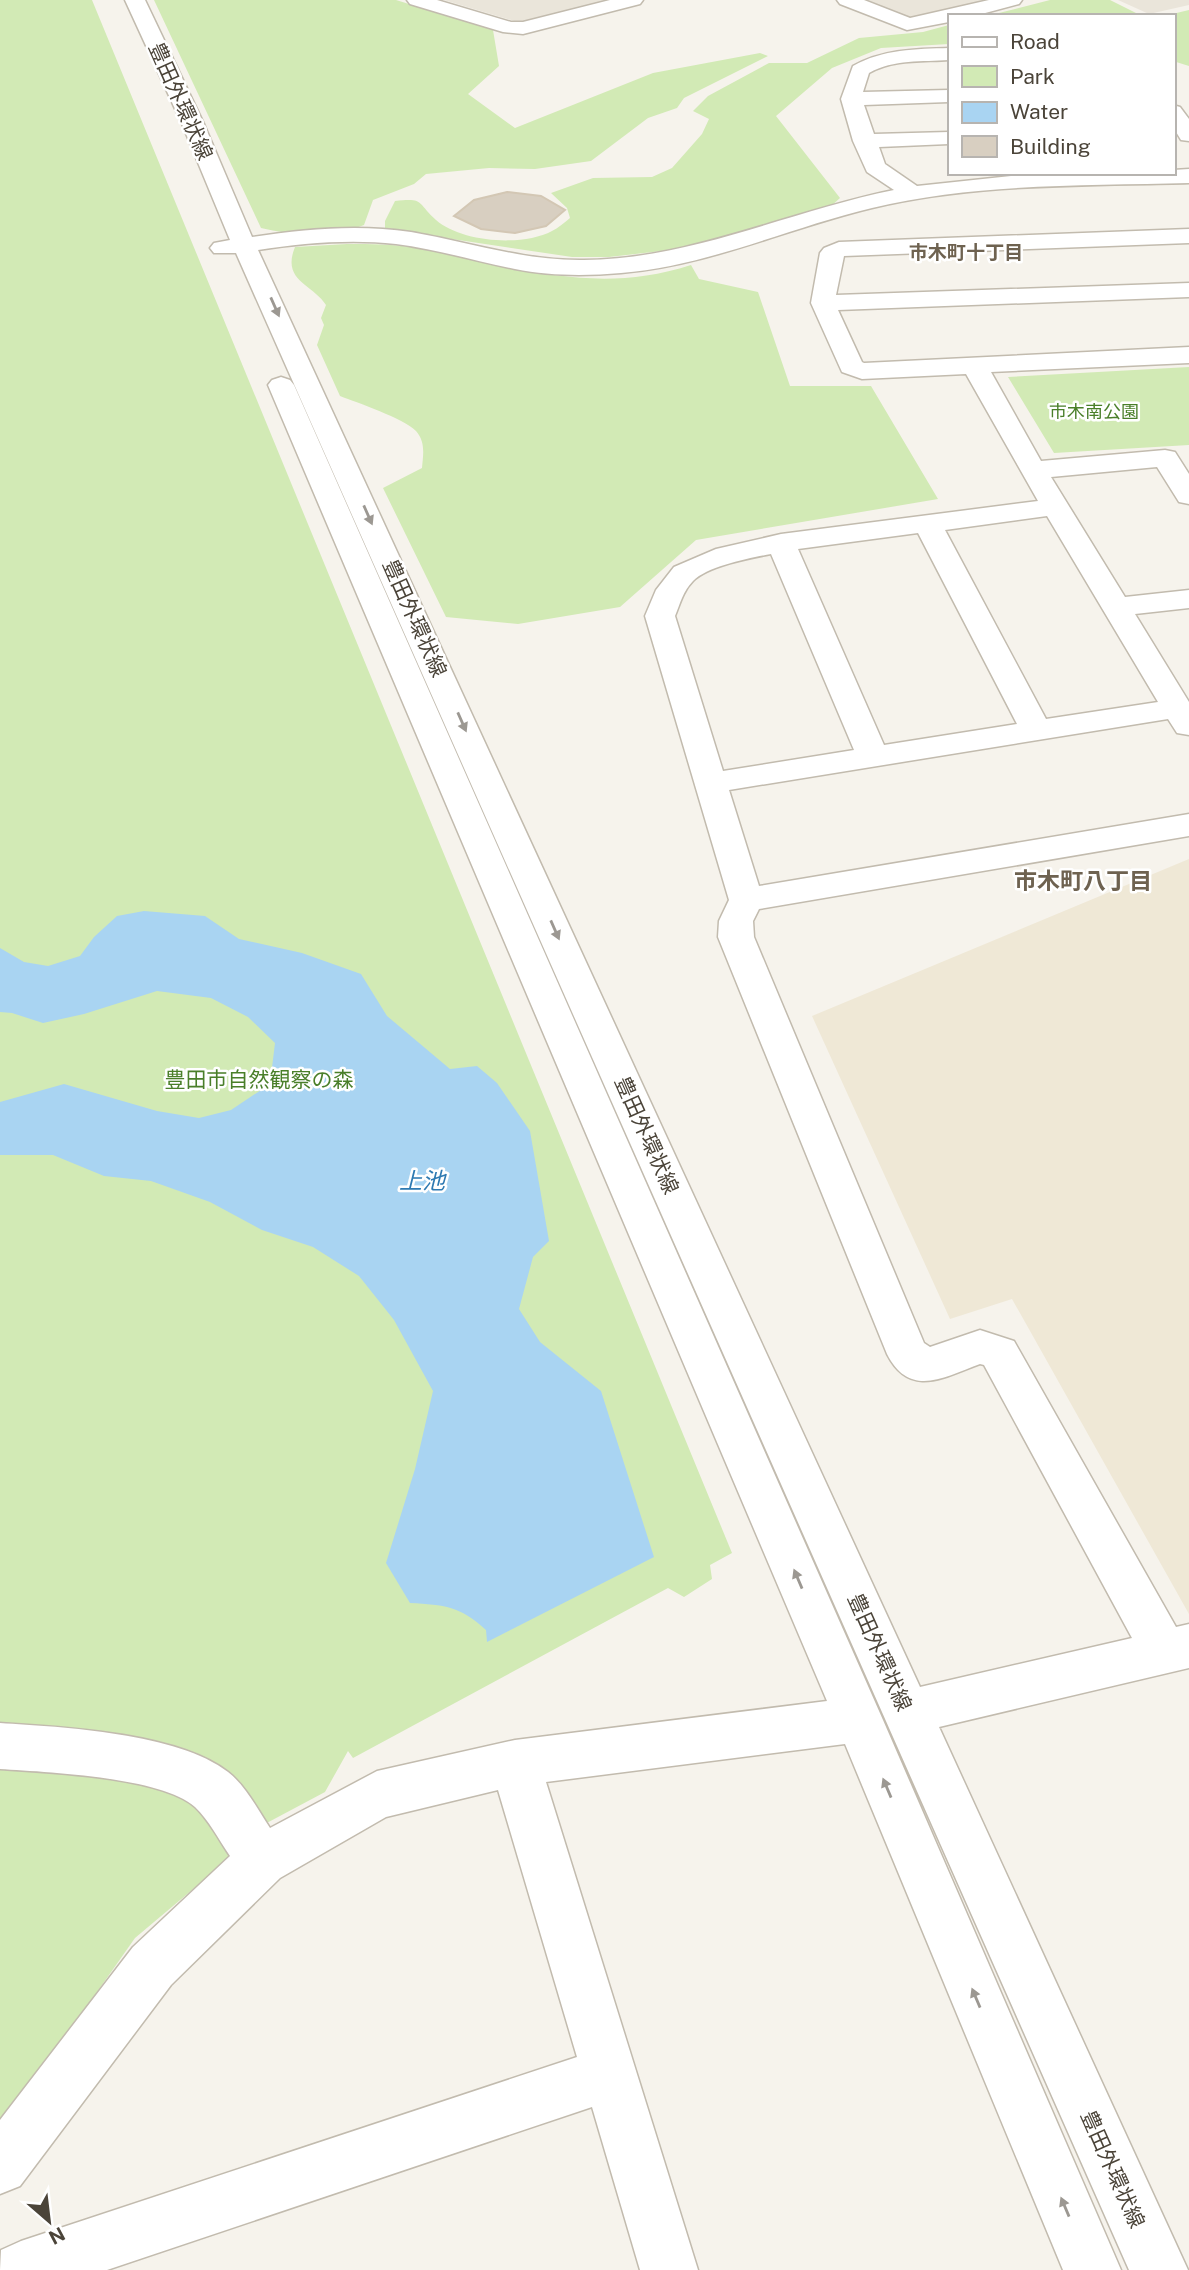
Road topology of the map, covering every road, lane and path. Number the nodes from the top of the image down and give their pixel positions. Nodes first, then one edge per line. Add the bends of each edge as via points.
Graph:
1 (111, 0) edge
2 (135, 0) edge
3 (417, 0) edge
4 (633, 0) edge
5 (848, 0) edge
6 (1012, 0) edge
7 (992, 3) edge
8 (876, 5) edge
9 (498, 6) dead end
10 (464, 14) junction
11 (956, 14) edge
12 (948, 16) edge
13 (948, 54) edge
14 (948, 96) edge
15 (851, 99) junction
16 (1175, 115) edge
17 (1184, 132) edge
18 (948, 138) edge
19 (864, 141) junction
20 (1189, 176) edge
21 (912, 192) junction
22 (1189, 236) edge
23 (233, 246) junction
24 (1189, 290) edge
25 (823, 303) junction
26 (1189, 355) edge
27 (974, 365) junction
28 (1033, 470) junction
29 (1189, 496) edge
30 (1056, 507) junction
31 (927, 523) junction
32 (782, 543) junction
33 (1189, 599) edge
34 (1114, 607) junction
35 (1183, 718) edge
36 (1036, 730) junction
37 (873, 757) junction
38 (711, 783) junction
39 (1189, 825) edge
40 (746, 900) junction
41 (1177, 1650) edge
42 (908, 1712) junction
43 (859, 1720) junction
44 (0, 1746) edge
45 (515, 1763) junction
46 (262, 1860) junction
47 (609, 2074) junction
48 (0, 2166) edge
49 (21, 2270) edge
50 (669, 2270) edge
51 (1092, 2270) edge
52 (1159, 2270) edge

1 - 23 street, 豊田外環状線
2 - 23 street, 豊田外環状線
3 - 10 street
4 - 10 street via 523,28
5 - 8 street
6 - 7 street
7 - 11 street
8 - 12 street via 912,25
9 - 10 street
13 - 15 street via 870,63 860,70
14 - 15 street
15 - 19 street
16 - 17 street
18 - 19 street
19 - 21 street via 875,167
20 - 21 street via 997,182
21 - 23 street via 672,258 625,266 537,265 370,234 318,234
22 - 25 street via 839,249 832,253
23 -> 42 street, 豊田外環状線
43 -> 23 street, 豊田外環状線
24 - 25 street
25 - 27 street via 851,367 862,371
26 - 27 street
27 - 28 street
28 - 29 street via 1165,458
28 - 30 street
30 - 31 street
30 - 34 street
31 - 32 street
31 - 36 street
32 - 37 street
32 - 38 street via 726,555 684,573 661,611 661,624
33 - 34 street
34 - 35 street
35 - 36 street
36 - 37 street
37 - 38 street
38 - 40 street
39 - 40 street
40 - 41 street via 736,922 736,937 908,1354 924,1366 980,1347 999,1353
41 - 42 street
42 - 52 street, 豊田外環状線
43 - 45 street
51 -> 43 street, 豊田外環状線
44 - 46 street via 73,1750 178,1772 211,1789
45 - 46 street via 377,1795
45 - 47 street
46 - 48 street via 152,1966
47 - 49 street
47 - 50 street

